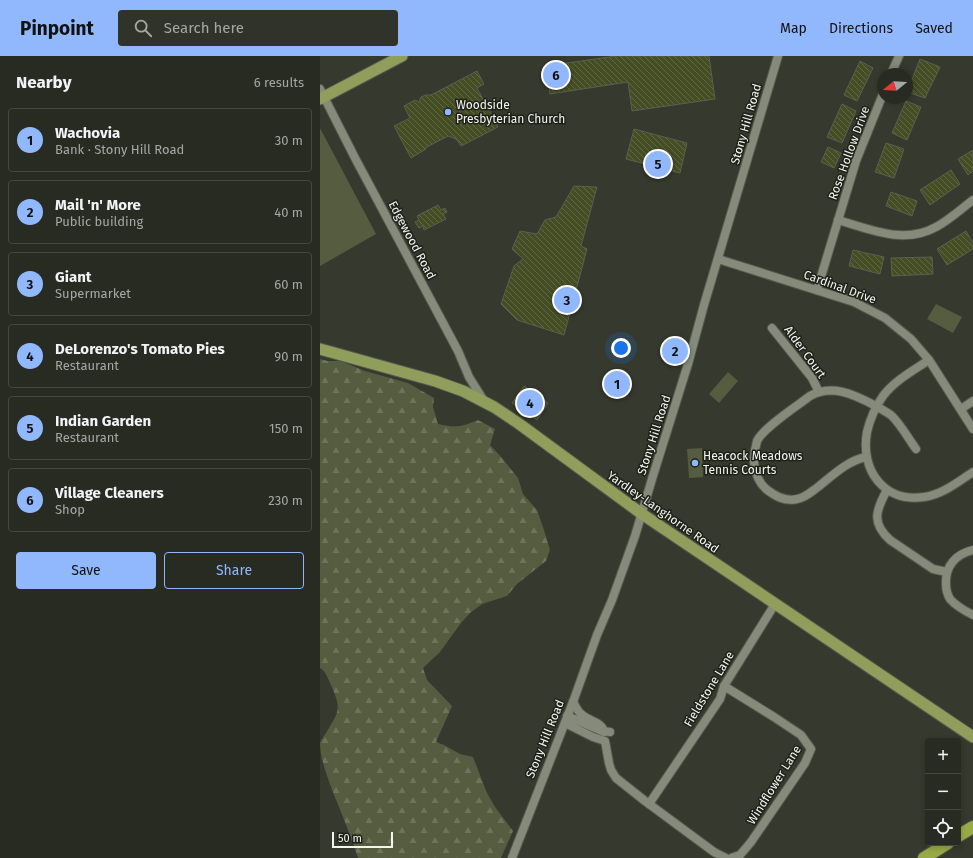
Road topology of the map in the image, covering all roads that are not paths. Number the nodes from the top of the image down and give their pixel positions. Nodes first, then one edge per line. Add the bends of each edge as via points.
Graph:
1 (402, 56) edge
2 (778, 56) edge
3 (898, 56) edge
4 (893, 68) edge
5 (321, 95) edge
6 (879, 104) edge
7 (973, 200) edge
8 (838, 220) junction
9 (718, 259) junction
10 (817, 290) junction
11 (772, 328) dead end
12 (320, 349) edge
13 (929, 360) junction
14 (819, 392) junction
15 (484, 401) junction
16 (973, 402) edge
17 (877, 407) junction
18 (961, 409) junction
19 (973, 429) edge
20 (916, 449) dead end
21 (866, 457) junction
22 (973, 472) edge
23 (887, 490) junction
24 (642, 514) junction
25 (973, 550) edge
26 (947, 572) junction
27 (775, 604) junction
28 (973, 616) edge
29 (724, 686) junction
30 (573, 702) junction
31 (566, 720) junction
32 (973, 737) edge
33 (649, 804) junction
34 (973, 827) edge
35 (961, 834) edge
36 (943, 846) edge
37 (512, 858) edge
38 (726, 858) edge
39 (731, 858) edge
40 (924, 858) edge

1 - 5 main road
2 - 9 street, Stony Hill Road
3 - 4 street
5 - 15 street, Edgewood Road
6 - 8 street, Rose Hollow Drive via 856,162
7 - 8 street, Rose Hollow Drive via 936,227 913,236 887,234
8 - 10 street, Rose Hollow Drive
9 - 10 street, Cardinal Drive
9 - 24 street, Stony Hill Road
10 - 13 street, Cardinal Drive via 854,302 885,318 911,339
11 - 14 street, Alder Court via 812,378
12 - 15 main road, Yardley-Langhorne Road via 435,381
13 - 17 street via 892,386
13 - 18 street, Cardinal Drive
14 - 17 street via 844,391
14 - 21 street via 810,396 761,434 754,456 758,480 776,496 798,499 848,463
15 - 24 main road, Yardley-Langhorne Road
16 - 18 street
17 - 20 street via 892,416
17 - 21 street via 869,422
18 - 19 street, Cardinal Drive
21 - 23 street via 874,476
22 - 23 street via 938,493 924,497 902,496
23 - 26 street via 877,509 877,521 884,535 933,569
24 - 27 main road, Yardley-Langhorne Road
24 - 30 street, Stony Hill Road
25 - 26 street via 954,560
26 - 28 street via 946,589 950,599
27 - 29 street, Fieldstone Lane
27 - 32 main road, Yardley-Langhorne Road
29 - 33 street, Fieldstone Lane via 720,699
29 - 39 street, Windflower Lane via 801,735 811,749 805,763 751,842 740,855
30 - 31 street, Stony Hill Road
30 - 31 street via 580,713 604,727 607,732
31 - 33 street via 593,737 605,740 611,770 616,778
31 - 37 street, Stony Hill Road
33 - 38 street
34 - 35 highway
36 - 40 highway

